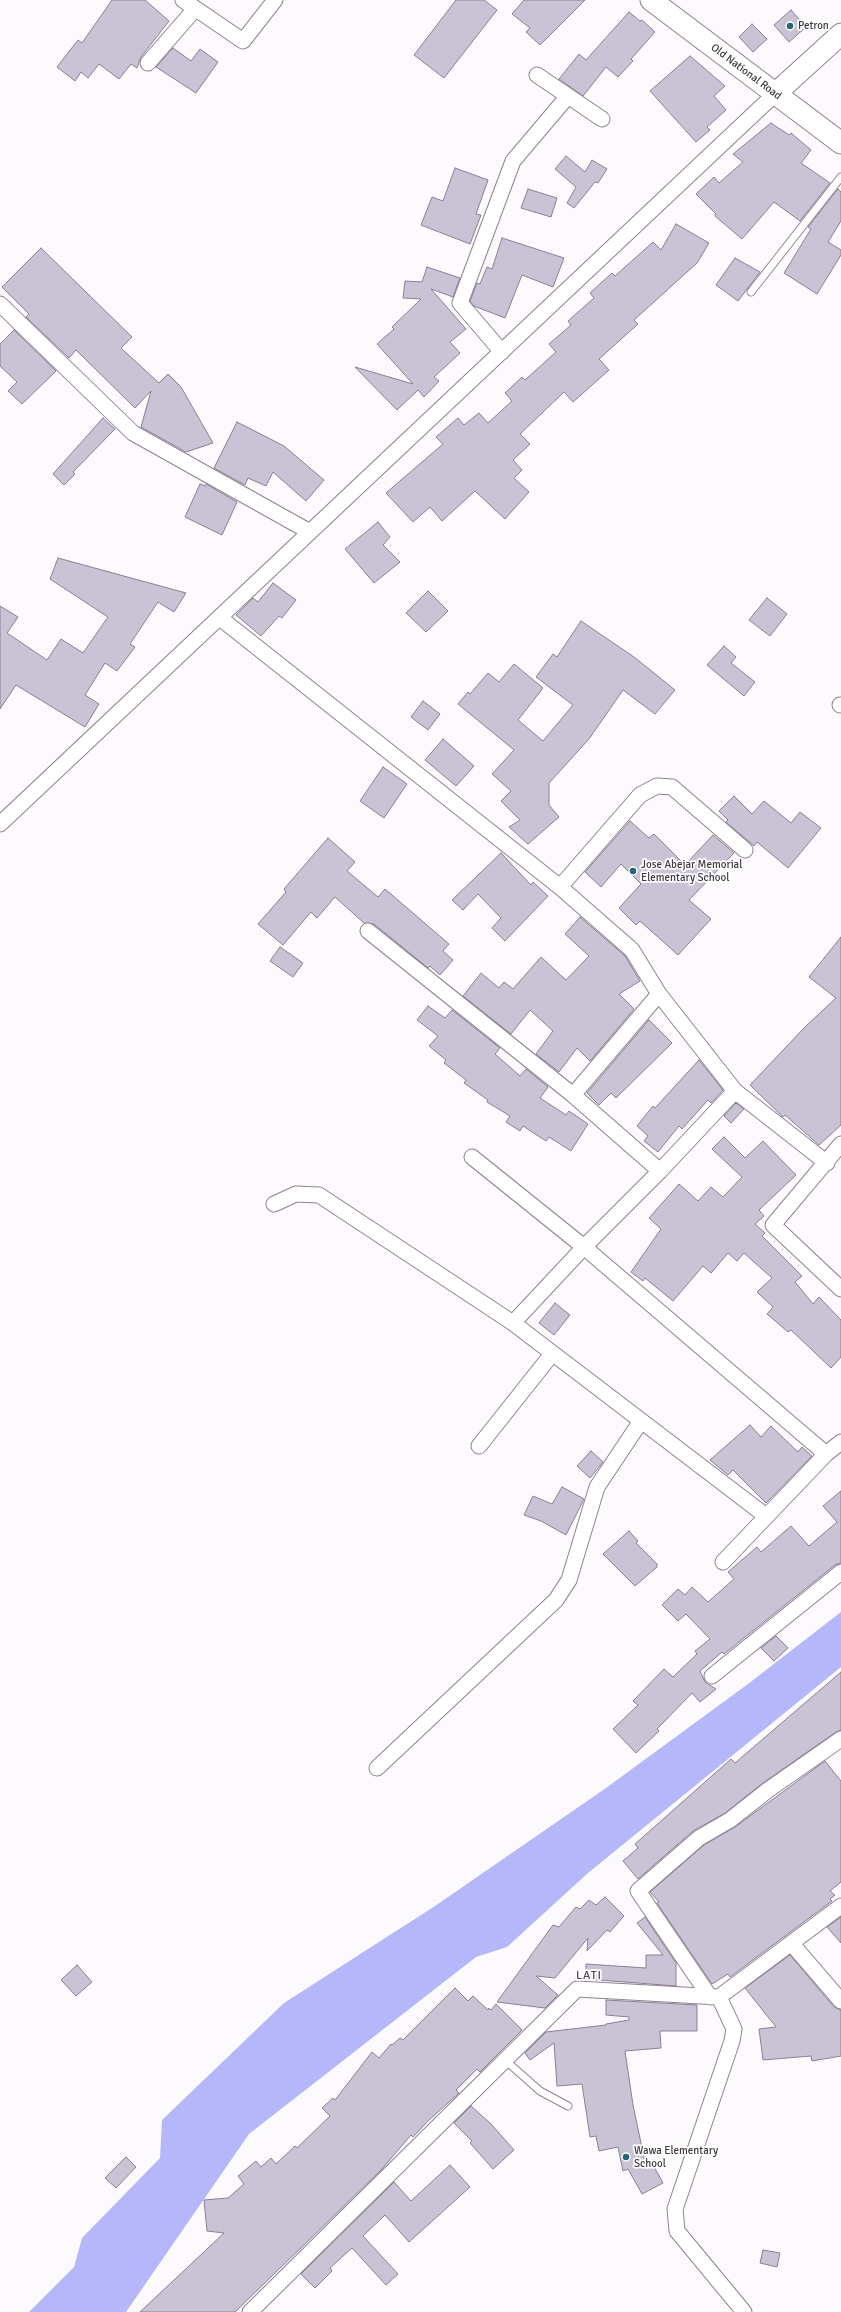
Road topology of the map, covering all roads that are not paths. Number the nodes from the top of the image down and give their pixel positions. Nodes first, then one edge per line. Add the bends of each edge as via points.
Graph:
1 (183, 0) edge
2 (275, 0) edge
3 (651, 0) edge
4 (195, 9) junction
5 (841, 34) edge
6 (148, 63) dead end
7 (537, 74) dead end
8 (775, 94) junction
9 (568, 96) junction
10 (602, 119) dead end
11 (841, 143) edge
12 (841, 177) edge
13 (751, 292) dead end
14 (0, 304) edge
15 (502, 352) junction
16 (310, 532) junction
17 (220, 618) junction
18 (0, 824) edge
19 (745, 850) dead end
20 (560, 887) junction
21 (368, 931) dead end
22 (659, 994) junction
23 (735, 1091) junction
24 (573, 1095) junction
25 (839, 1150) edge
26 (472, 1157) dead end
27 (827, 1163) junction
28 (660, 1171) junction
29 (274, 1204) dead end
30 (584, 1248) junction
31 (841, 1289) edge
32 (513, 1323) junction
33 (552, 1354) junction
34 (641, 1421) junction
35 (841, 1442) edge
36 (479, 1446) dead end
37 (826, 1454) junction
38 (766, 1516) junction
39 (723, 1562) dead end
40 (841, 1572) edge
41 (712, 1676) dead end
42 (841, 1738) edge
43 (377, 1768) dead end
44 (841, 1906) edge
45 (792, 1944) junction
46 (715, 1997) junction
47 (841, 2001) edge
48 (505, 2060) junction
49 (568, 2106) dead end
50 (250, 2312) edge
51 (744, 2312) edge

1 - 4 street
2 - 4 street via 243,40
3 - 8 main road, Old National Road
4 - 6 street
5 - 8 main road
7 - 9 street
8 - 11 main road, Old National Road
8 - 15 street
9 - 10 street
9 - 15 street via 513,161 460,303
12 - 13 lane
14 - 16 street via 133,433
15 - 16 street
16 - 17 street
17 - 18 street
17 - 20 street
19 - 20 street via 672,787 657,786 640,794
20 - 22 street via 632,950
21 - 24 street
22 - 23 street
22 - 24 street
23 - 27 street
23 - 28 street
24 - 28 street
25 - 27 street
26 - 30 street
27 - 31 street via 773,1225
28 - 30 street
29 - 32 street via 296,1194 319,1195
30 - 32 street
30 - 37 street
32 - 33 street
33 - 34 street
33 - 36 street
34 - 38 street
34 - 43 street via 597,1487 569,1580 556,1600
35 - 37 street
37 - 38 street
38 - 39 street
40 - 41 street
42 - 46 street via 730,1820 699,1838 638,1891
44 - 45 street
45 - 46 street
45 - 47 street
46 - 48 street via 577,1989
46 - 51 street via 734,2029 675,2209 677,2231
48 - 49 lane via 540,2091
48 - 50 street

